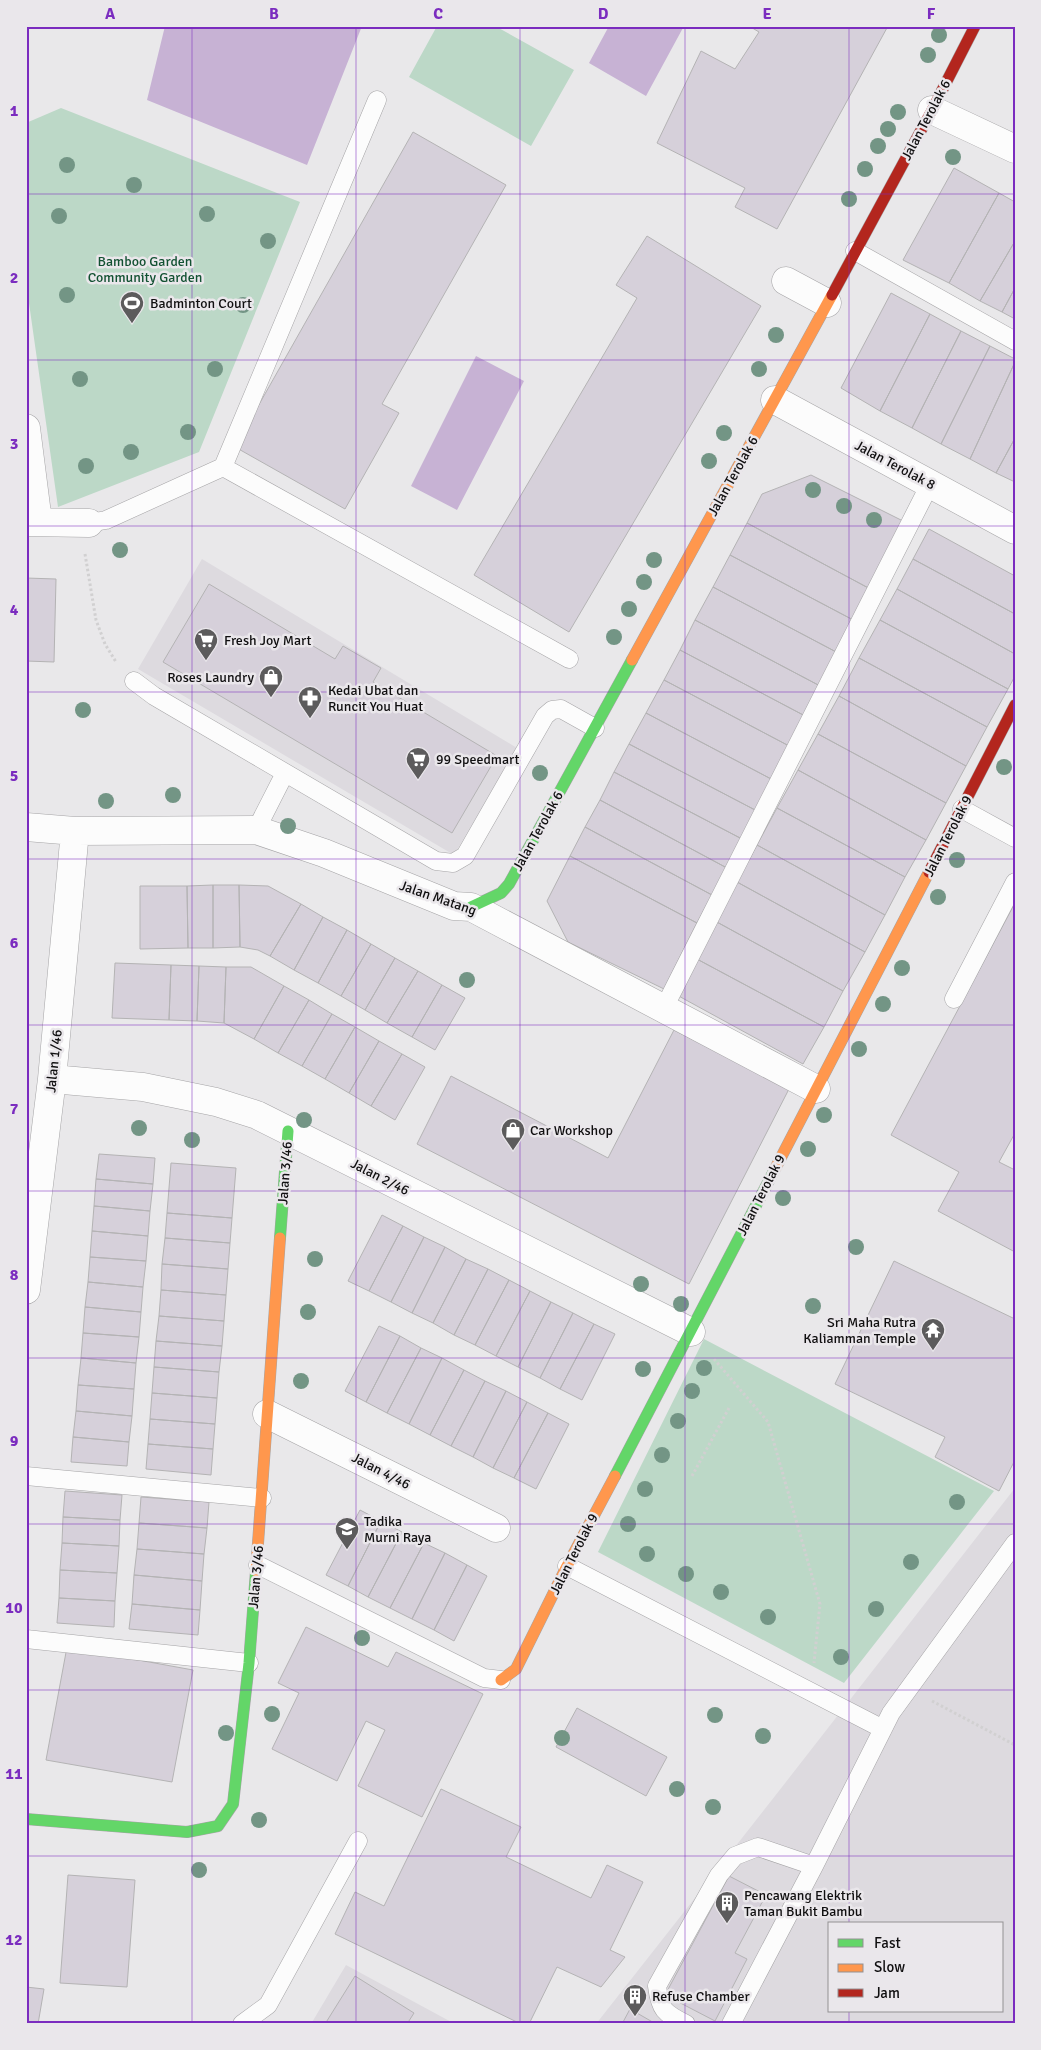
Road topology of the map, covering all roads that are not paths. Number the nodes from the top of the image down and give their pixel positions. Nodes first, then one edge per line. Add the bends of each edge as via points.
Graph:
1 (975, 26) edge
2 (377, 100) dead end
3 (932, 110) junction
4 (1015, 149) edge
5 (855, 251) junction
6 (786, 281) dead end
7 (827, 303) junction
8 (1015, 341) edge
9 (775, 400) junction
10 (26, 428) edge
11 (223, 467) junction
12 (930, 484) junction
13 (32, 522) edge
14 (81, 523) joint
15 (1015, 530) edge
16 (568, 659) dead end
17 (134, 681) road end
18 (1015, 705) edge
19 (595, 728) junction
20 (285, 773) junction
21 (962, 809) junction
22 (26, 827) edge
23 (256, 830) junction
24 (75, 831) junction
25 (1015, 838) edge
26 (1015, 882) edge
27 (471, 907) junction
28 (954, 999) dead end
29 (664, 1008) junction
30 (52, 1079) junction
31 (816, 1088) junction
32 (288, 1131) junction
33 (27, 1284) edge
34 (690, 1332) junction
35 (267, 1414) junction
36 (26, 1476) edge
37 (262, 1498) junction
38 (496, 1528) dead end
39 (1015, 1543) edge
40 (258, 1565) junction
41 (567, 1566) junction
42 (26, 1639) edge
43 (249, 1663) junction
44 (501, 1680) joint
45 (883, 1729) junction
46 (26, 1819) edge
47 (358, 1841) dead end
48 (814, 1866) junction
49 (678, 2020) edge
50 (242, 2024) edge
51 (730, 2024) edge

1 - 3 street, Jalan Terolak 6
2 - 11 lane
3 - 4 street
3 - 5 street, Jalan Terolak 6
5 - 7 street, Jalan Terolak 6
5 - 8 lane
6 - 7 street
7 - 9 street, Jalan Terolak 6
9 - 12 street, Jalan Terolak 8
9 - 19 street, Jalan Terolak 6
10 - 13 street
11 - 14 lane via 106,520
11 - 16 lane
12 - 15 street, Jalan Terolak 8
12 - 29 lane
13 - 14 street
17 - 20 lane
18 - 21 street, Jalan Terolak 9
19 - 20 lane via 561,709 552,710 545,716 465,856 453,863 436,861
19 - 27 street, Jalan Terolak 6 via 509,884 501,894
20 - 23 lane
21 - 25 lane
21 - 31 street, Jalan Terolak 9
22 - 24 street, Jalan Matang
23 - 24 street, Jalan Matang
23 - 27 street, Jalan Matang via 324,853 454,906
24 - 30 street, Jalan 1/46
26 - 28 lane
27 - 29 street, Jalan Matang
29 - 31 street, Jalan Matang
30 - 32 street, Jalan 2/46 via 143,1087 216,1102 257,1115
30 - 33 street, Jalan 1/46
31 - 34 street, Jalan Terolak 9
32 - 34 street, Jalan 2/46
32 - 35 street, Jalan 3/46
34 - 41 street, Jalan Terolak 9
35 - 37 street, Jalan 3/46
35 - 38 street, Jalan 4/46
36 - 37 lane
37 - 40 street, Jalan 3/46
39 - 45 lane via 891,1713
40 - 43 street, Jalan 3/46
40 - 44 lane via 484,1678
41 - 44 street, Jalan Terolak 9 via 516,1669
41 - 45 lane
42 - 43 lane
43 - 46 street, Jalan 3/46 via 233,1804 218,1826 187,1832
45 - 48 lane
47 - 50 lane via 268,2005
48 - 49 lane via 758,1847 735,1856 719,1875 657,1986 659,2004
48 - 51 lane

